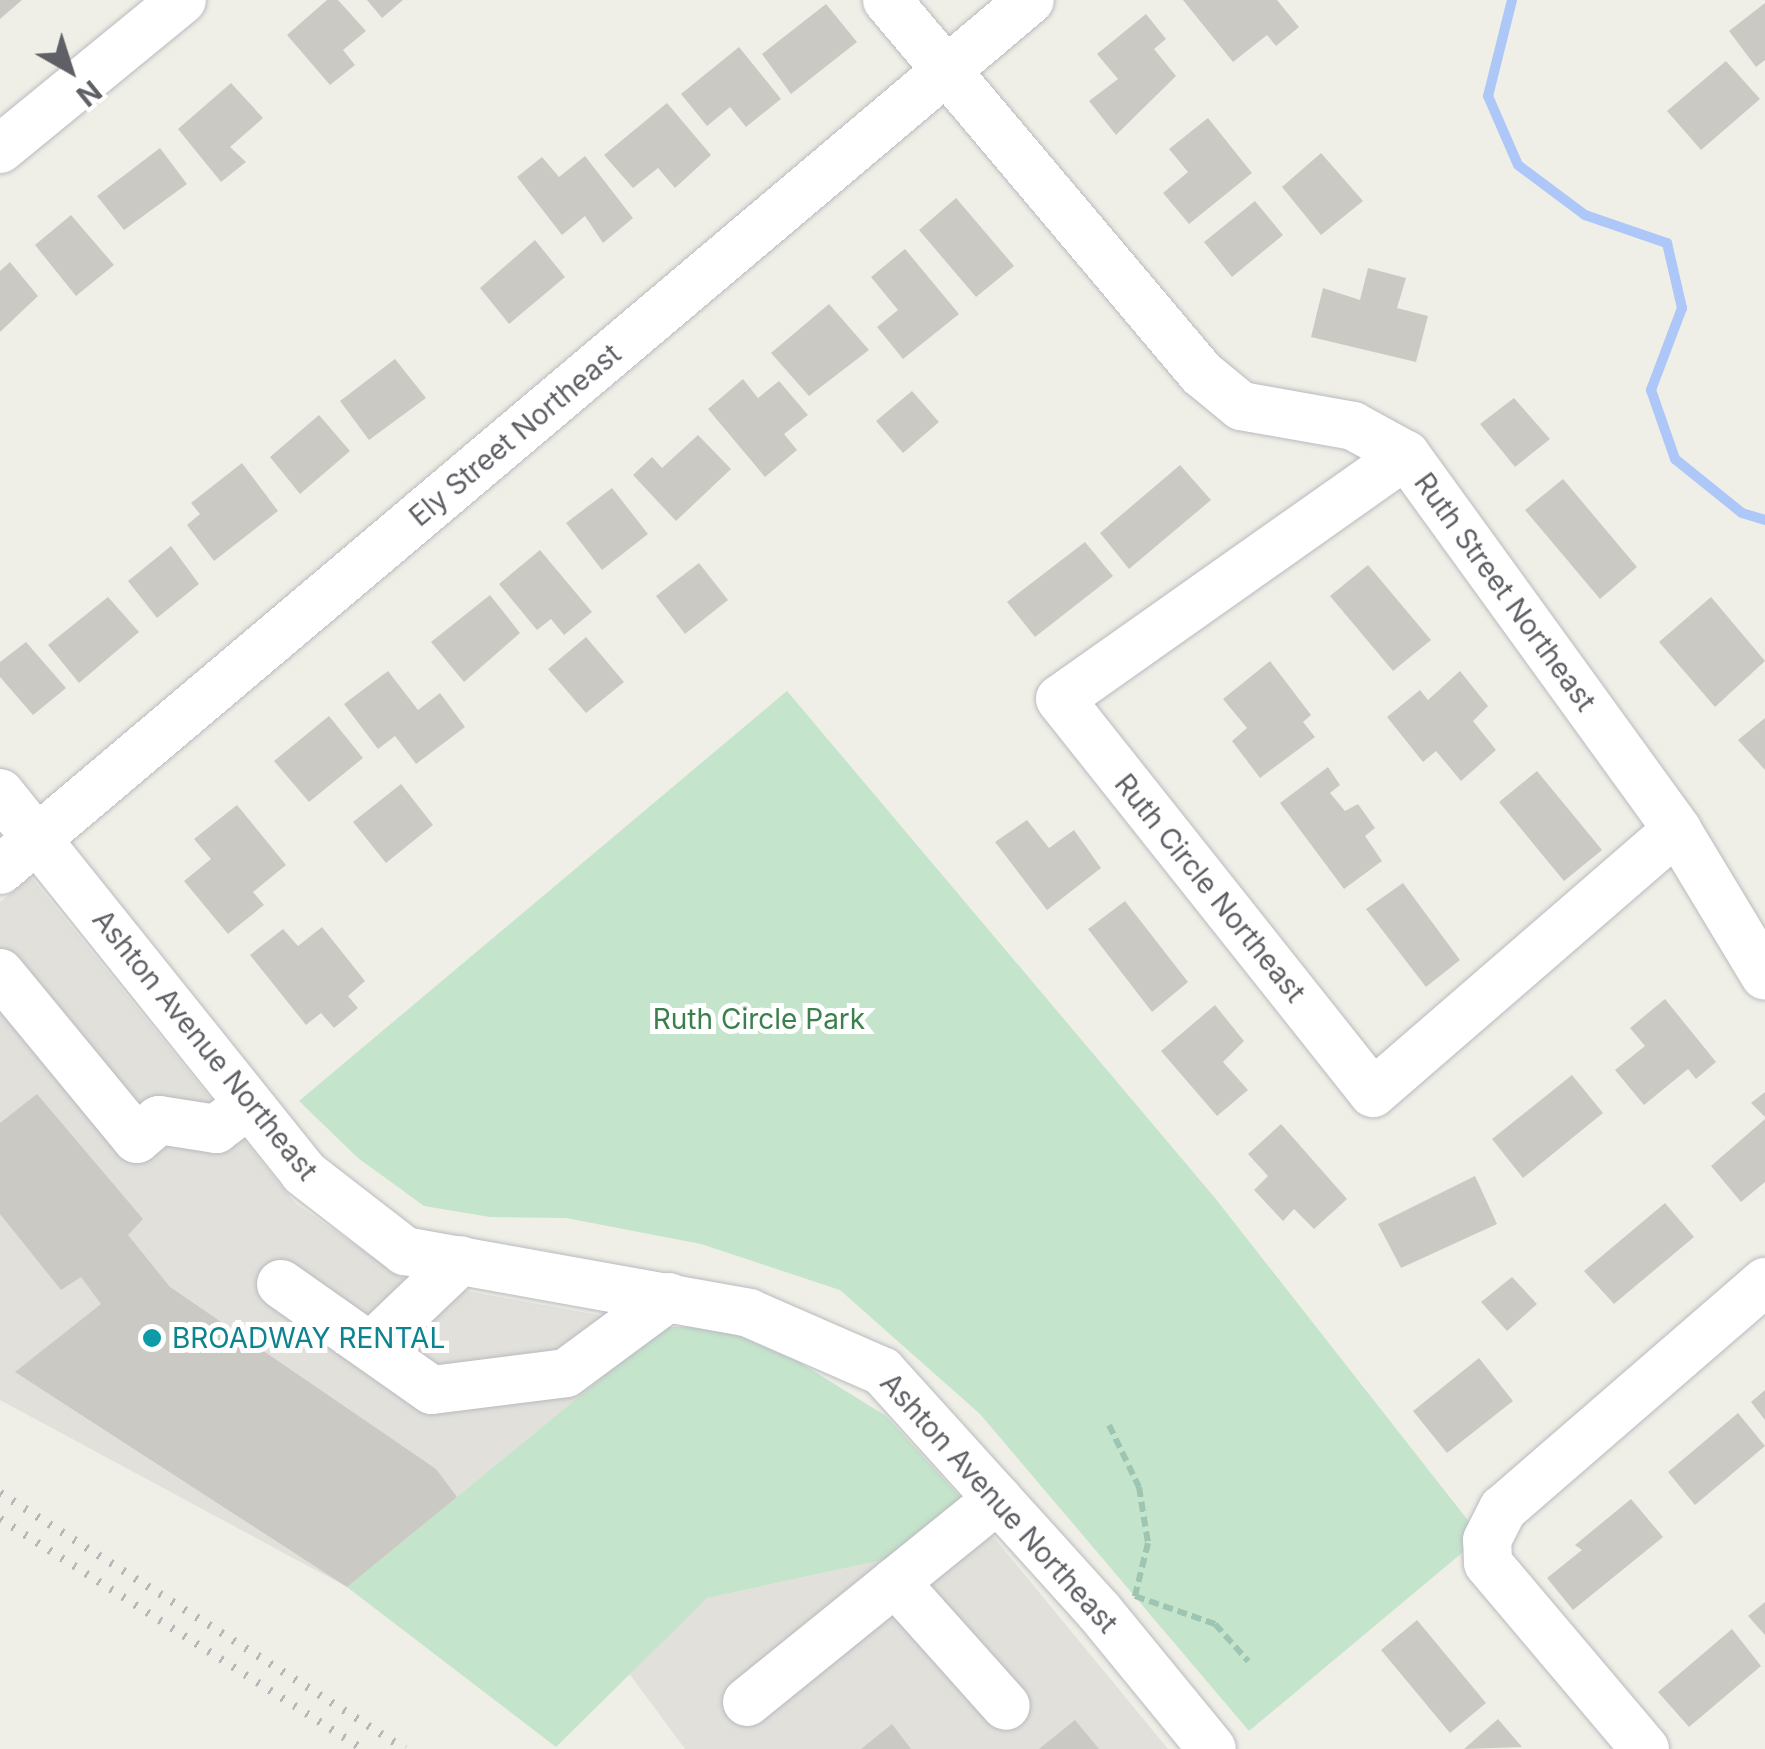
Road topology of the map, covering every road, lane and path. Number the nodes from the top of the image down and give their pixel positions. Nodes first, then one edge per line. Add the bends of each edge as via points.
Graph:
1 (182, 0) edge
2 (887, 0) edge
3 (1030, 0) edge
4 (944, 72) junction
5 (0, 149) edge
6 (1406, 456) junction
7 (0, 793) edge
8 (1677, 830) junction
9 (37, 839) junction
10 (0, 870) edge
11 (1765, 976) edge
12 (8, 998) edge
13 (249, 1104) junction
14 (461, 1260) junction
15 (1765, 1282) edge
16 (281, 1284) dead end
17 (669, 1297) junction
18 (371, 1346) junction
19 (1109, 1425) dead end
20 (998, 1499) junction
21 (895, 1582) junction
22 (1248, 1661) dead end
23 (747, 1702) dead end
24 (1006, 1706) dead end
25 (1212, 1749) edge
26 (1646, 1749) edge

1 - 5 street
2 - 4 street, Ruth Street Northeast
3 - 4 street, Ely Street Northeast
4 - 6 street, Ruth Street Northeast via 1200,372 1240,406 1352,426
4 - 9 street, Ely Street Northeast
6 - 8 street, Ruth Street Northeast
6 - 8 street, Ruth Circle Northeast via 1060,699 1374,1093
7 - 9 street, Ashton Avenue Northeast
8 - 11 street, Ruth Street Northeast
9 - 10 street, Ely Street Northeast
9 - 13 street, Ashton Avenue Northeast
12 - 13 street via 137,1139 159,1120 216,1130
13 - 14 street, Ashton Avenue Northeast via 304,1173 405,1252
14 - 17 street, Ashton Avenue Northeast
14 - 18 street
15 - 26 street via 1502,1510 1487,1540 1488,1564
16 - 18 street
17 - 18 street via 566,1373 432,1390
17 - 20 street, Ashton Avenue Northeast via 750,1313 882,1371
19 - 22 path via 1138,1487 1148,1542 1135,1596 1215,1624
20 - 21 street
20 - 25 street, Ashton Avenue Northeast
21 - 23 street
21 - 24 street

